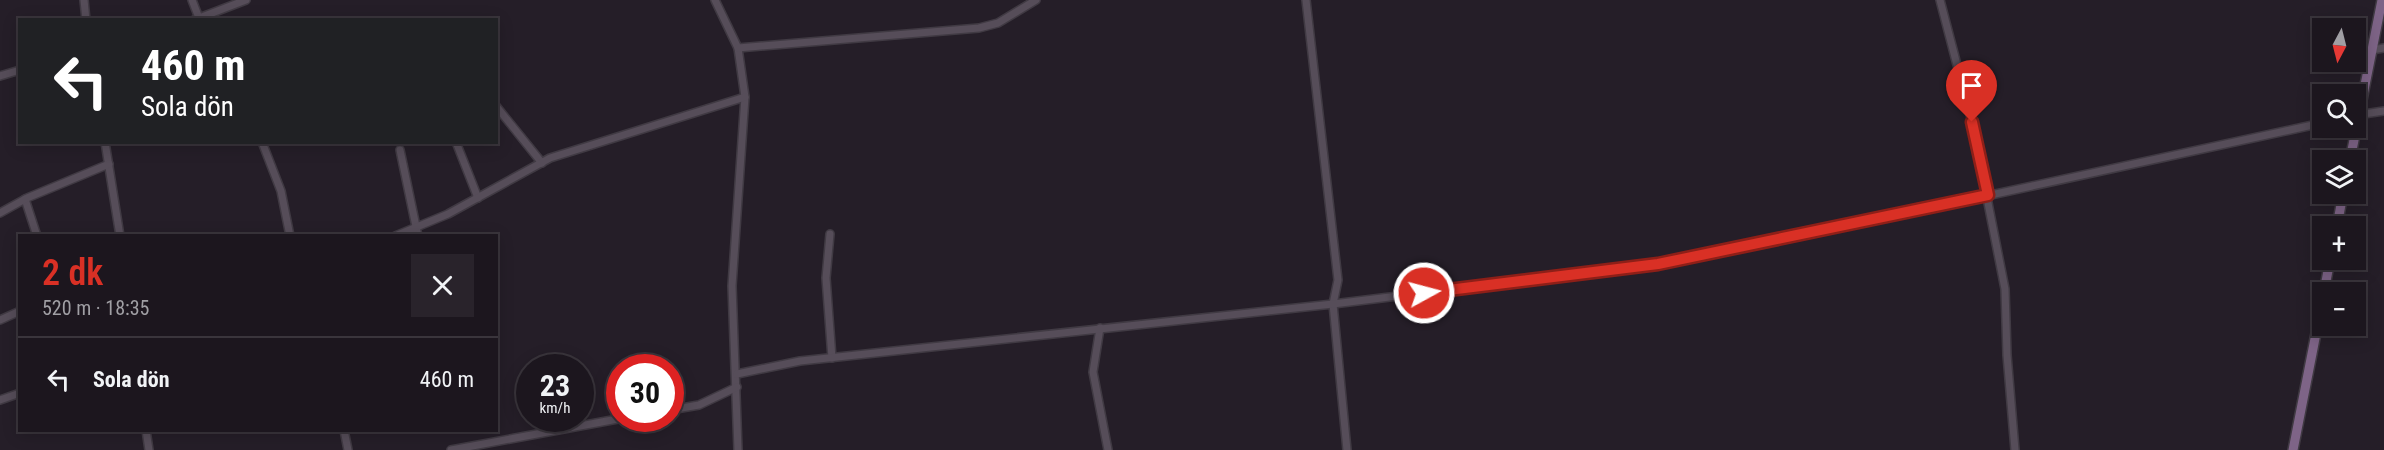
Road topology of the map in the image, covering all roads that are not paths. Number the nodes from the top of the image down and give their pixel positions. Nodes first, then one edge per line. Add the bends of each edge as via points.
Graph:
1 (84, 0) edge
2 (192, 0) edge
3 (246, 0) edge
4 (715, 0) edge
5 (1036, 0) edge
6 (1306, 0) edge
7 (1940, 0) edge
8 (2382, 0) edge
9 (86, 18) edge
10 (197, 18) edge
11 (200, 18) edge
12 (738, 48) junction
13 (2384, 48) edge
14 (2372, 50) junction
15 (18, 71) edge
16 (0, 76) edge
17 (2364, 84) edge
18 (745, 97) junction
19 (498, 108) edge
20 (2384, 111) edge
21 (2366, 114) edge
22 (2312, 125) edge
23 (105, 144) edge
24 (263, 144) edge
25 (457, 144) edge
26 (400, 150) dead end
27 (542, 163) junction
28 (109, 164) junction
29 (1988, 195) junction
30 (478, 198) junction
31 (25, 199) junction
32 (0, 213) edge
33 (416, 227) junction
34 (36, 234) edge
35 (120, 234) edge
36 (290, 234) edge
37 (400, 234) edge
38 (418, 234) edge
39 (830, 234) dead end
40 (1333, 304) junction
41 (18, 312) edge
42 (0, 320) edge
43 (1100, 328) junction
44 (2315, 336) edge
45 (832, 358) junction
46 (736, 374) junction
47 (737, 387) junction
48 (18, 394) edge
49 (0, 400) edge
50 (684, 408) edge
51 (606, 421) edge
52 (146, 432) edge
53 (344, 432) edge
54 (149, 450) edge
55 (348, 450) edge
56 (451, 450) edge
57 (738, 450) edge
58 (1108, 450) edge
59 (1347, 450) edge
60 (2015, 450) edge
61 (2293, 450) edge

1 - 9 street
2 - 10 street
3 - 11 street
4 - 12 street
5 - 12 street via 998,23 979,28
6 - 40 street via 1338,280
7 - 29 street
8 - 14 street
12 - 18 street
13 - 14 street
14 - 17 street
15 - 16 street
18 - 27 street
18 - 46 street via 732,286
19 - 27 street
20 - 21 street
22 - 29 street
23 - 28 street
24 - 36 street via 281,191
25 - 30 street
26 - 33 street
27 - 30 street
28 - 31 street
28 - 35 street
29 - 40 street via 1658,264
29 - 60 street via 2005,289
30 - 33 street
31 - 32 street
31 - 34 street
33 - 37 street
33 - 38 street
39 - 45 street via 826,278
40 - 43 street
40 - 59 street
41 - 42 street
43 - 45 street
43 - 58 street via 1093,372
44 - 61 street
45 - 46 street
46 - 47 street
47 - 50 street via 699,405
47 - 57 street
48 - 49 street
51 - 56 street
52 - 54 street
53 - 55 street

